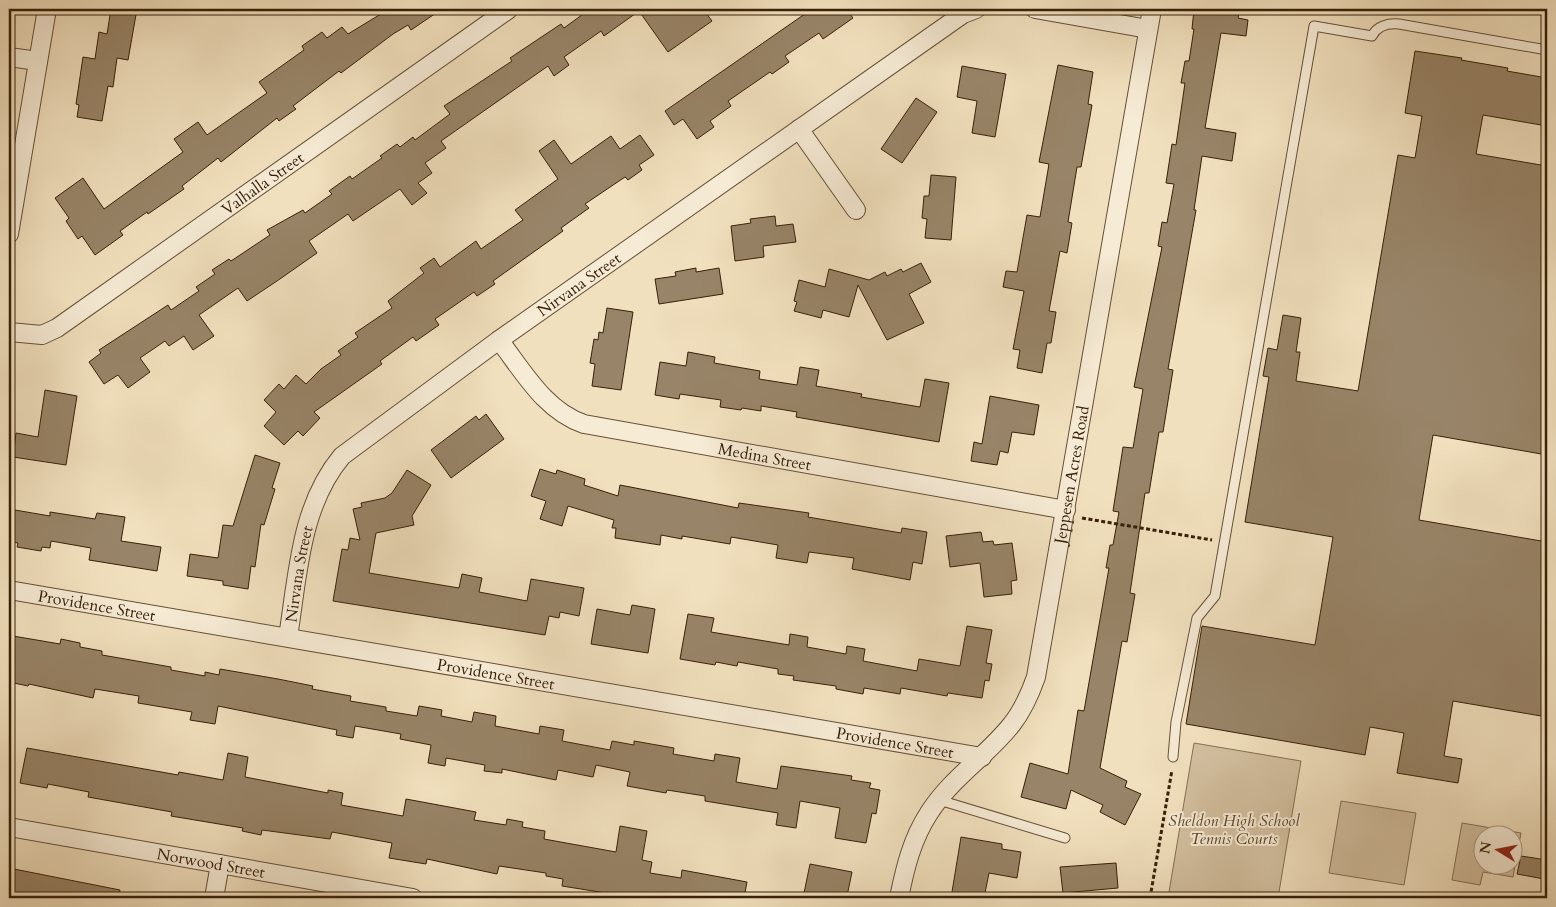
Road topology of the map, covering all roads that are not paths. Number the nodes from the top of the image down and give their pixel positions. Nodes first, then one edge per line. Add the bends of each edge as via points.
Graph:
1 (47, 9) edge
2 (509, 9) edge
3 (976, 9) edge
4 (1035, 9) edge
5 (1152, 9) edge
6 (1148, 29) junction
7 (1547, 50) edge
8 (9, 57) edge
9 (38, 61) junction
10 (798, 129) junction
11 (856, 210) dead end
12 (9, 234) edge
13 (9, 332) edge
14 (499, 340) junction
15 (1066, 512) junction
16 (9, 590) edge
17 (288, 637) junction
18 (982, 757) junction
19 (1173, 757) road end
20 (939, 800) junction
21 (9, 827) edge
22 (1064, 838) dead end
23 (220, 864) junction
24 (214, 898) edge
25 (413, 898) edge
26 (899, 898) edge

1 - 9 street
2 - 13 street, Valhalla Street via 57,328 42,335
3 - 10 street, Nirvana Street via 963,14
4 - 6 street
5 - 6 street, Jeppesen Acres Road
6 - 15 street, Jeppesen Acres Road
7 - 19 lane via 1399,24 1384,26 1372,36 1314,26 1215,596 1197,618 1176,722
8 - 9 street
9 - 12 street
10 - 11 street
10 - 14 street, Nirvana Street
14 - 15 street, Medina Street via 547,402 558,412 584,424
14 - 17 street, Nirvana Street via 351,448 328,474 314,502 305,534
15 - 18 street, Jeppesen Acres Road via 1036,677 1019,715
16 - 17 street, Providence Street
17 - 18 street, Providence Street
18 - 20 street, Jeppesen Acres Road
20 - 22 lane
20 - 26 street, Jeppesen Acres Road via 929,812 909,853
21 - 23 street, Norwood Street
23 - 24 street
23 - 25 street, Norwood Street

